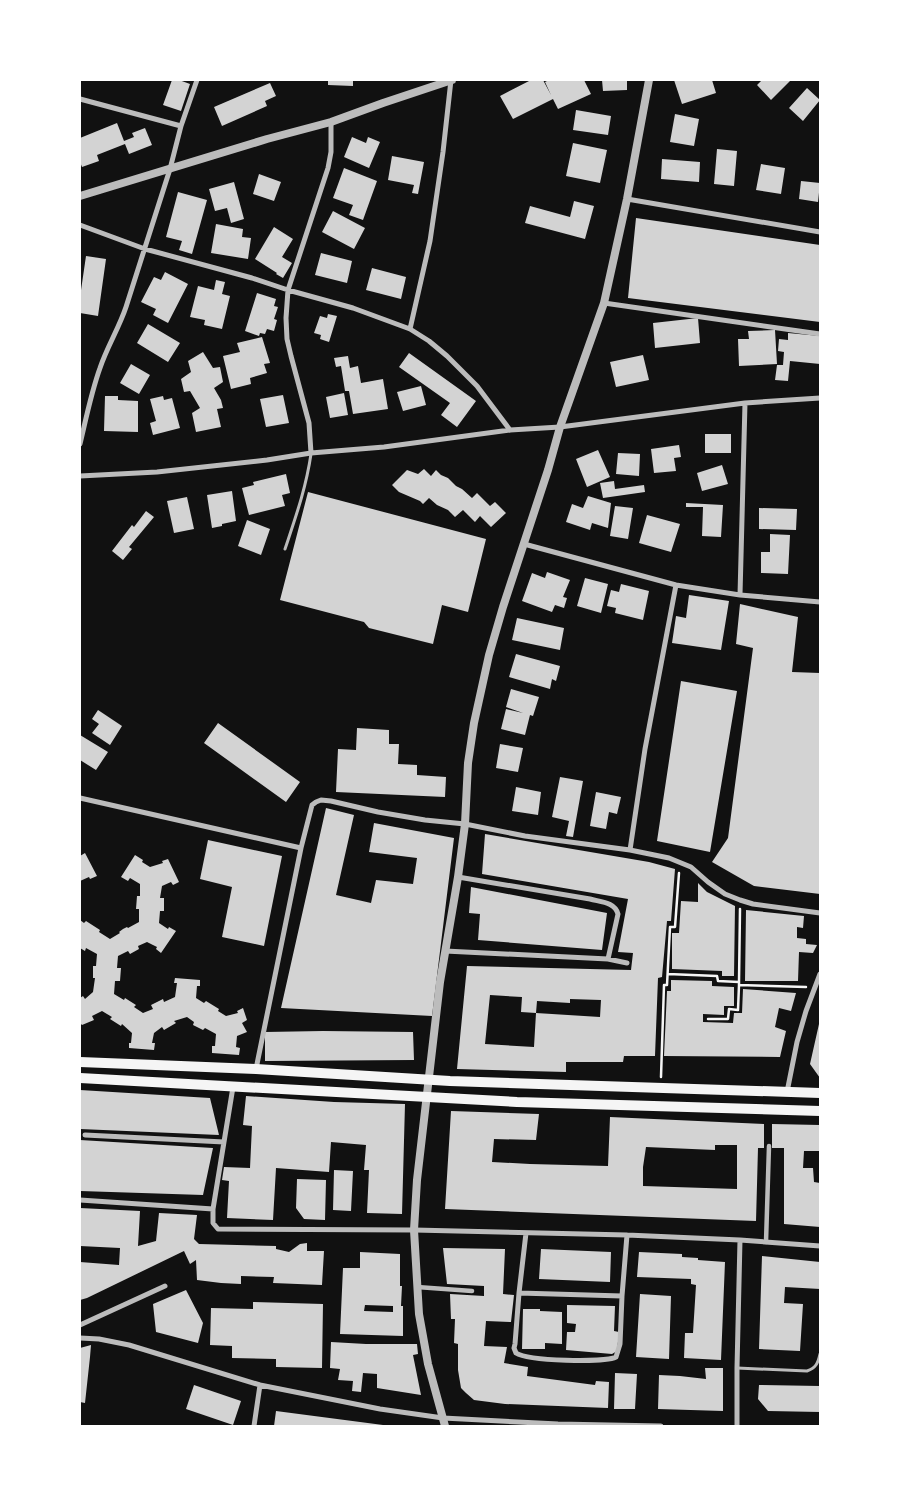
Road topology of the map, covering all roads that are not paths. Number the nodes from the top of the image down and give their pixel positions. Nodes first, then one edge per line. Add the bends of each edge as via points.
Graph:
1 (197, 80) edge
2 (451, 80) edge
3 (648, 80) edge
4 (80, 99) edge
5 (332, 122) junction
6 (181, 126) junction
7 (170, 169) junction
8 (80, 196) edge
9 (627, 199) junction
10 (80, 225) edge
11 (820, 232) edge
12 (145, 249) junction
13 (288, 290) junction
14 (604, 303) junction
15 (410, 329) junction
16 (820, 334) edge
17 (820, 398) edge
18 (745, 403) junction
19 (560, 427) junction
20 (510, 430) junction
21 (80, 444) edge
22 (311, 454) junction
23 (80, 476) edge
24 (524, 544) junction
25 (285, 549) dead end
26 (676, 585) junction
27 (740, 595) junction
28 (820, 602) edge
29 (80, 798) edge
30 (465, 824) junction
31 (301, 848) junction
32 (630, 850) junction
33 (458, 877) junction
34 (820, 914) edge
35 (445, 952) junction
36 (608, 959) junction
37 (628, 963) dead end
38 (820, 974) edge
39 (80, 1062) edge
40 (256, 1068) junction
41 (80, 1078) edge
42 (429, 1080) junction
43 (233, 1086) junction
44 (787, 1092) junction
45 (820, 1093) edge
46 (427, 1096) junction
47 (820, 1110) edge
48 (85, 1135) dead end
49 (224, 1142) junction
50 (769, 1146) dead end
51 (80, 1200) edge
52 (213, 1209) junction
53 (414, 1230) junction
54 (526, 1233) junction
55 (627, 1235) junction
56 (740, 1240) junction
57 (766, 1242) junction
58 (820, 1246) edge
59 (165, 1286) dead end
60 (417, 1287) junction
61 (472, 1291) dead end
62 (520, 1293) junction
63 (622, 1296) junction
64 (80, 1325) edge
65 (80, 1338) edge
66 (820, 1354) edge
67 (737, 1368) junction
68 (260, 1385) junction
69 (444, 1422) edge
70 (254, 1426) edge
71 (661, 1426) edge
72 (737, 1426) edge

1 - 6 street
2 - 5 street
2 - 15 street via 430,241
3 - 9 street
4 - 6 street
5 - 7 street
5 - 13 street via 328,168
6 - 7 street
7 - 8 street
7 - 12 street
9 - 11 street
9 - 14 street
10 - 12 street
12 - 13 street
12 - 21 street via 123,316 99,369
13 - 15 street via 353,308
13 - 22 street via 287,333 309,422
14 - 16 street
14 - 19 street
15 - 20 street via 447,356 477,386
17 - 18 street
18 - 19 street
18 - 27 street
19 - 20 street
19 - 24 street
20 - 22 street
22 - 23 street via 157,472
22 - 25 lane via 301,503
24 - 26 street
24 - 30 street via 480,691 468,763
26 - 27 street
26 - 32 street
27 - 28 street
29 - 31 street
30 - 31 street via 425,820 321,800 312,805
30 - 32 street via 525,836
30 - 33 street
31 - 40 street
32 - 34 street via 680,862 725,894 740,900
33 - 35 street
33 - 36 street via 614,906 618,914
35 - 36 street
35 - 42 street
36 - 37 street
38 - 44 street via 797,1042
39 - 40 main road
40 - 42 main road
41 - 43 main road
42 - 44 main road
42 - 46 street
43 - 46 main road
43 - 49 street
44 - 45 main road
46 - 47 main road via 518,1102
46 - 53 street
48 - 49 street
49 - 52 street
50 - 57 street
51 - 52 street
52 - 53 street via 214,1223 220,1230
53 - 54 street
53 - 60 street
54 - 55 street
54 - 62 street
55 - 56 street
55 - 63 street
56 - 57 street
56 - 67 street
57 - 58 street
59 - 64 street
60 - 61 street
60 - 69 street via 428,1364
62 - 63 street
62 - 63 street via 514,1344 516,1353 528,1358 570,1360 616,1357 620,1344
65 - 68 street via 129,1345
66 - 67 lane via 814,1369 807,1371
67 - 72 street
68 - 69 street
68 - 70 street
69 - 71 street

